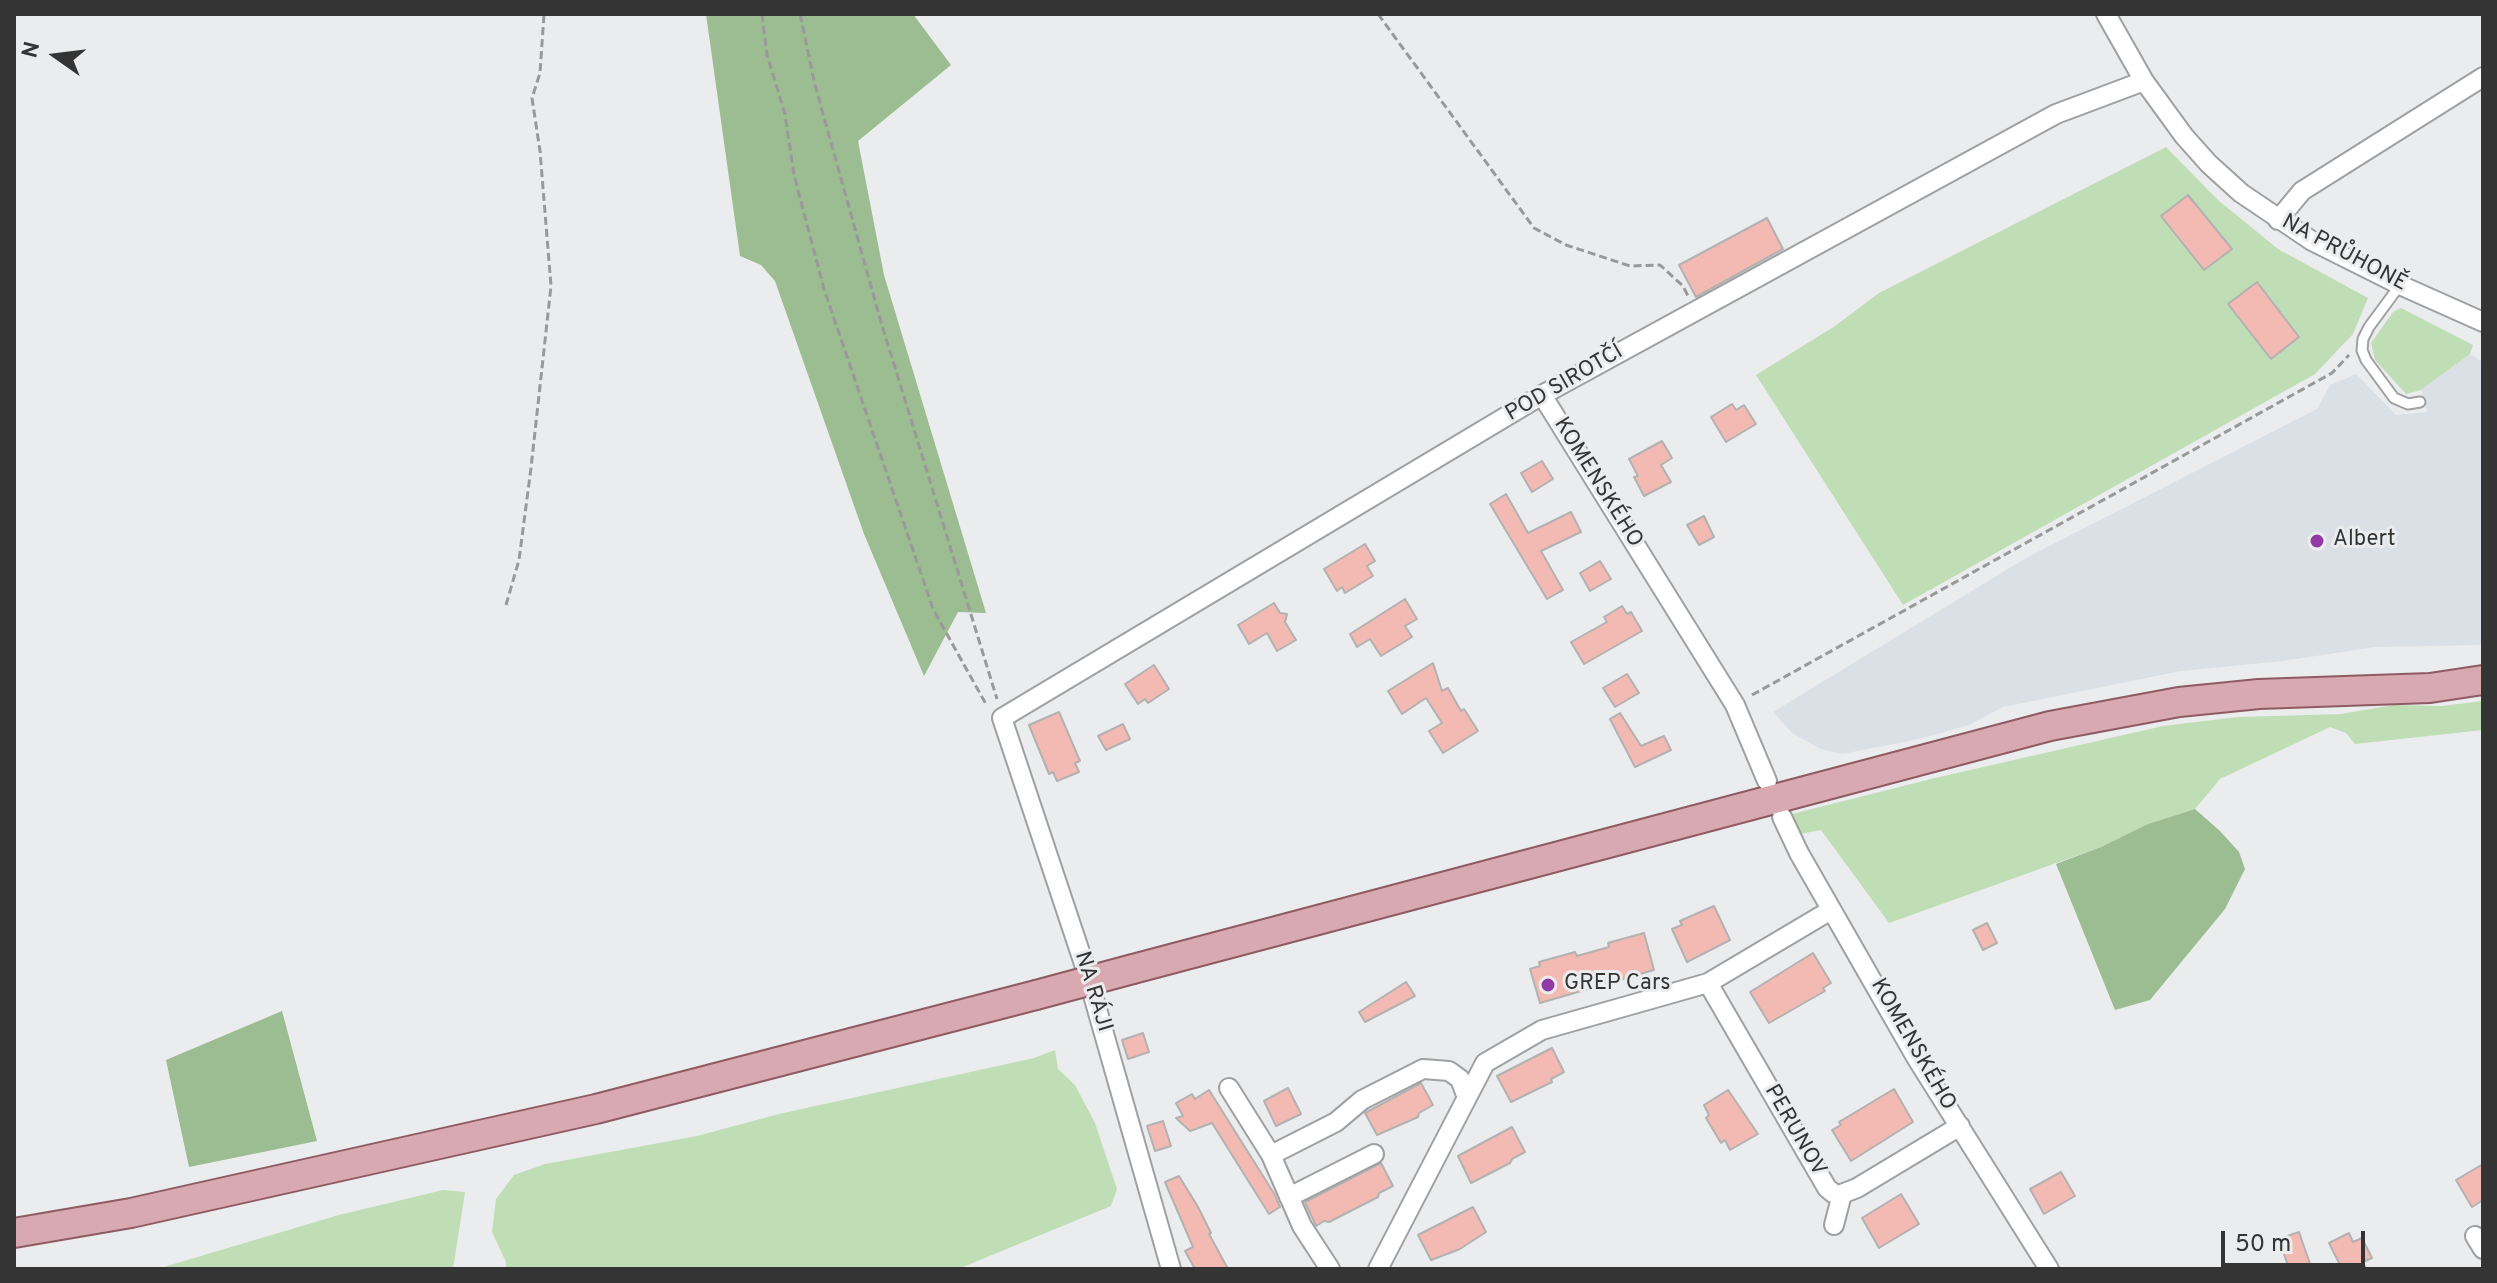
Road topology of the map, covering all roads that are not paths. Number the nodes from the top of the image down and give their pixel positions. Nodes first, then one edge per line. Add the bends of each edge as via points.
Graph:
1 (2106, 14) edge
2 (2483, 77) edge
3 (2144, 81) junction
4 (2278, 220) junction
5 (2400, 285) junction
6 (2483, 322) edge
7 (1542, 395) junction
8 (2420, 402) dead end
9 (2483, 680) edge
10 (1002, 718) joint
11 (1767, 781) dead end
12 (1782, 817) dead end
13 (1831, 910) junction
14 (1708, 983) junction
15 (1229, 1088) dead end
16 (1466, 1095) junction
17 (1960, 1126) junction
18 (1374, 1154) dead end
19 (1271, 1155) junction
20 (1842, 1194) junction
21 (1289, 1197) junction
22 (1834, 1225) dead end
23 (14, 1233) edge
24 (1171, 1269) edge
25 (1330, 1269) edge
26 (1378, 1269) edge
27 (2049, 1269) edge

1 - 3 street, NA PRŮHONĚ
2 - 4 street via 2302,191
3 - 4 street, NA PRŮHONĚ via 2209,164
3 - 7 street, POD SIROTČÍ via 2056,114
4 - 5 street, NA PRŮHONĚ
5 - 6 street, NA PRŮHONĚ
5 - 8 lane via 2363,339 2362,350 2394,398
7 - 10 street, POD SIROTČÍ
7 - 11 street, KOMENSKÉHO via 1735,705
9 - 23 main road, bridge via 2430,688 2179,702 2050,726 596,1109 131,1213
10 - 24 street, NA RÁJI via 1085,967
12 - 13 street, KOMENSKÉHO
13 - 14 street
13 - 17 street, KOMENSKÉHO
14 - 16 street via 1542,1030 1485,1063
14 - 20 street, PERUNOV via 1827,1188
15 - 19 street
16 - 19 street via 1460,1079 1449,1071 1423,1069
16 - 26 street
17 - 20 street, PERUNOV
17 - 27 street, KOMENSKÉHO
18 - 21 street
19 - 21 street
20 - 22 street
21 - 25 street

